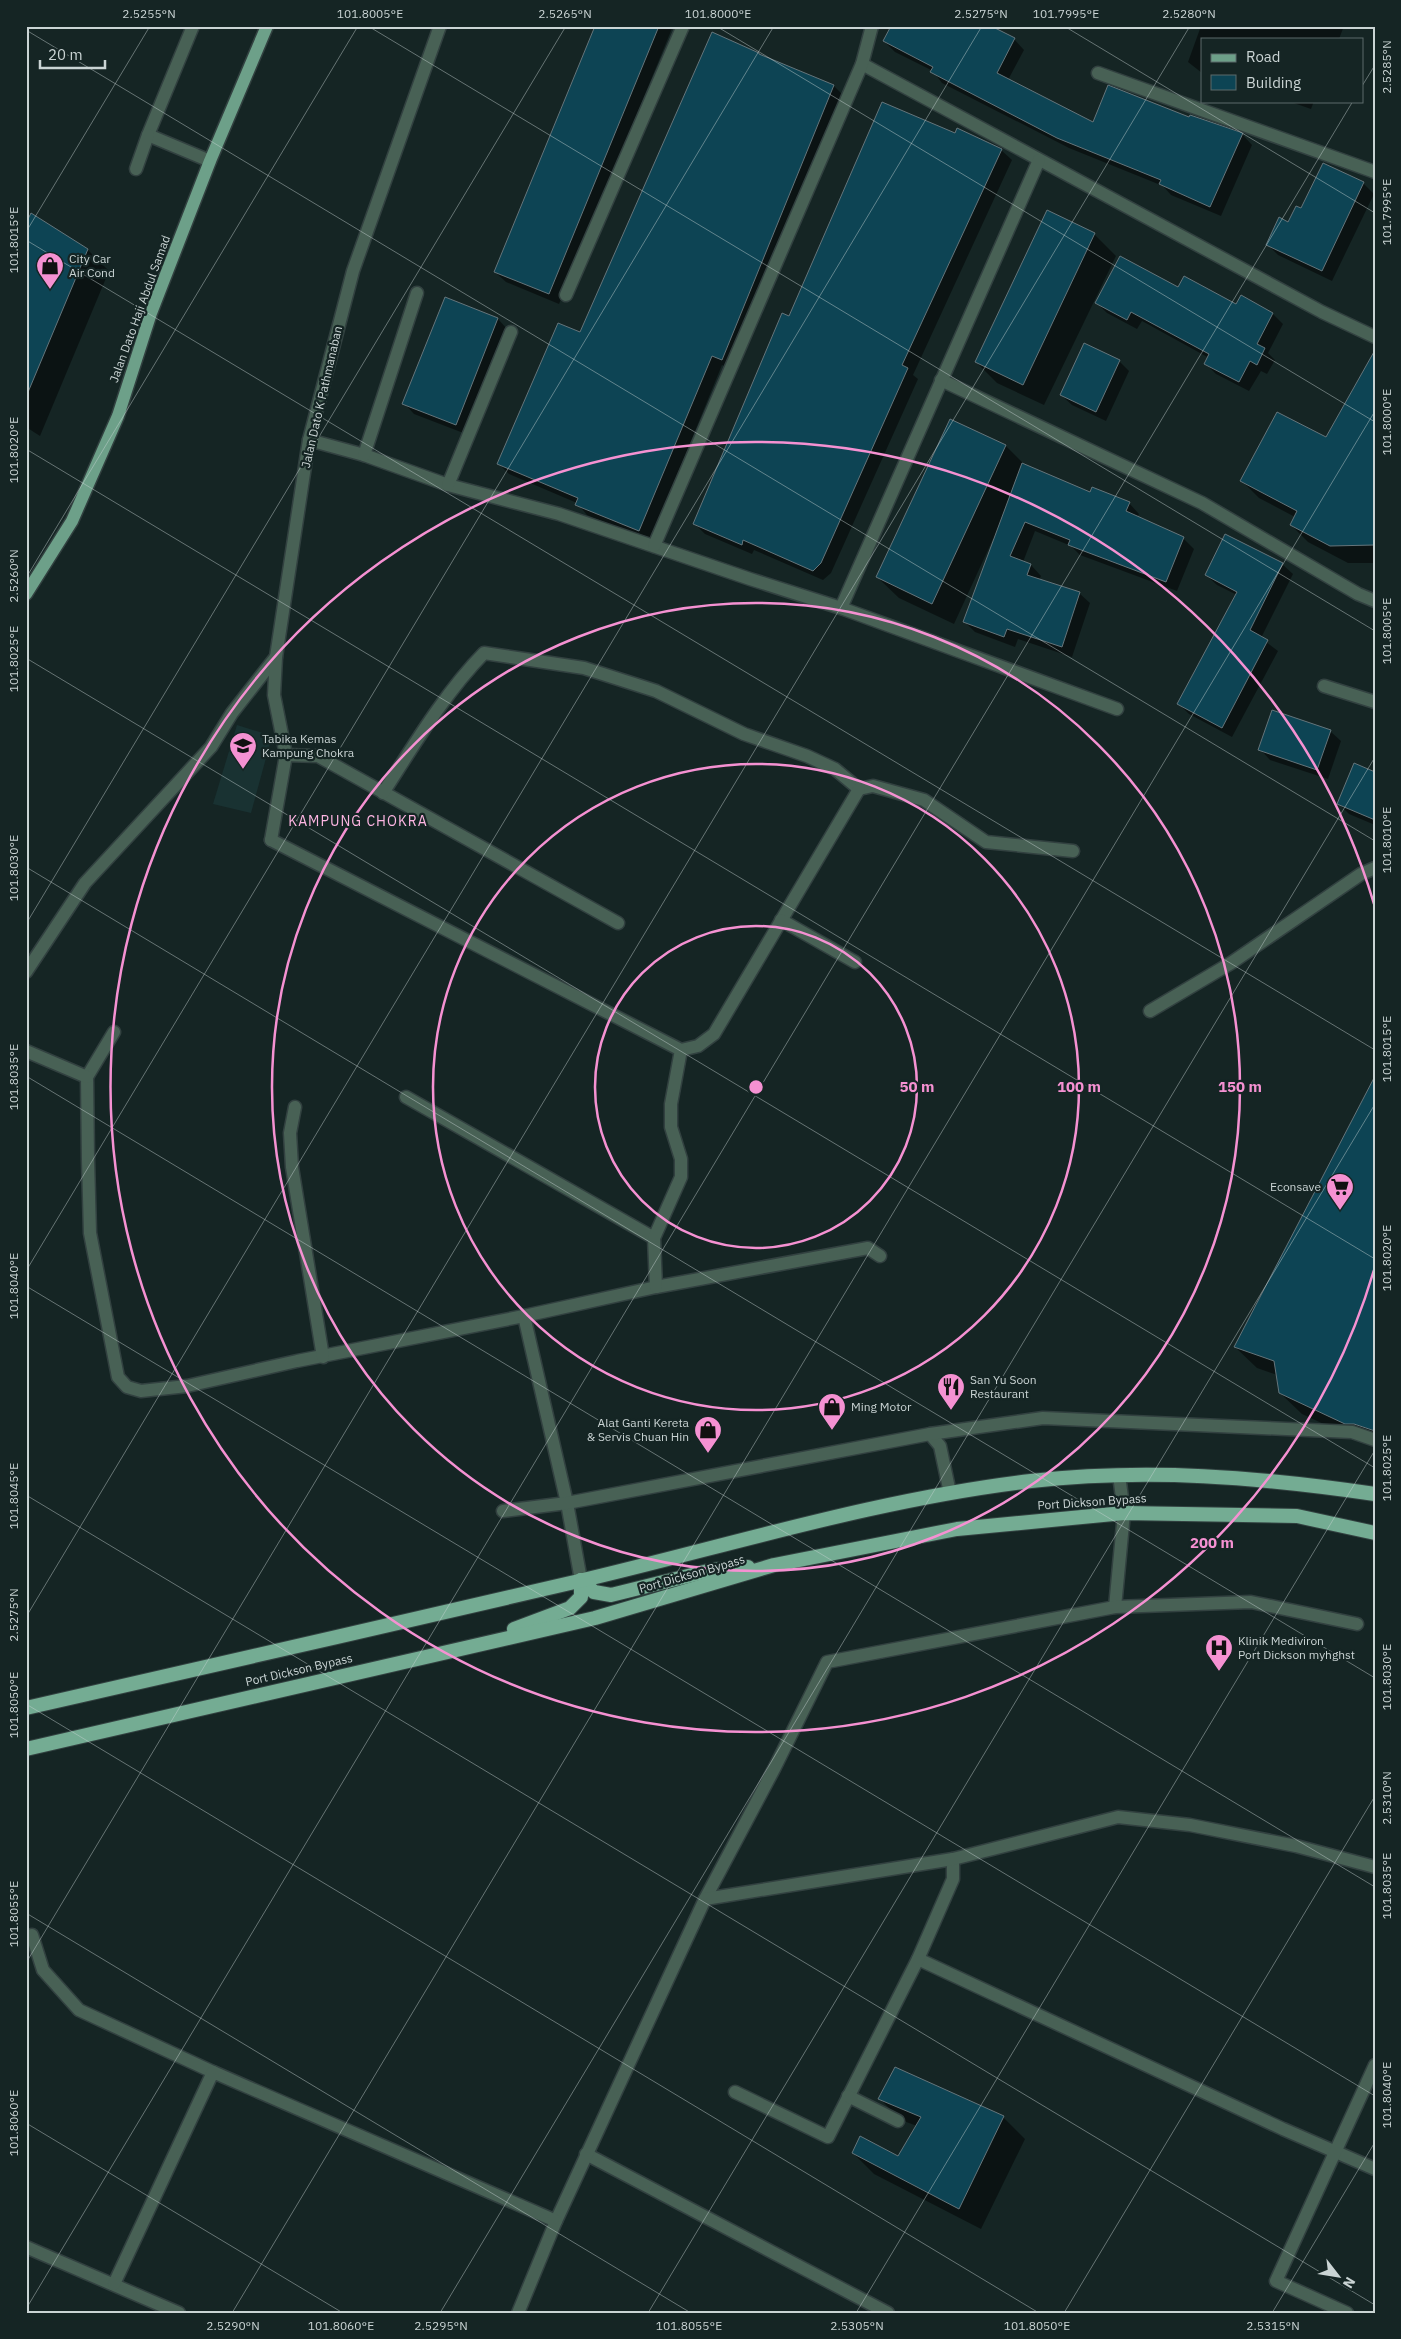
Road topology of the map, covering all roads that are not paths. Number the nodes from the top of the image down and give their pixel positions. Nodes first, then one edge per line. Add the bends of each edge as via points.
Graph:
1 (193, 26) edge
2 (267, 26) edge
3 (440, 26) edge
4 (683, 26) edge
5 (872, 26) edge
6 (862, 64) junction
7 (1098, 73) dead end
8 (148, 135) junction
9 (1039, 160) junction
10 (210, 161) junction
11 (136, 169) dead end
12 (1375, 172) edge
13 (418, 293) dead end
14 (566, 296) dead end
15 (511, 332) dead end
16 (1375, 337) edge
17 (941, 380) junction
18 (309, 440) junction
19 (364, 455) junction
20 (448, 485) junction
21 (654, 546) junction
22 (26, 594) edge
23 (1375, 601) edge
24 (841, 608) junction
25 (276, 657) junction
26 (1324, 686) dead end
27 (1375, 702) edge
28 (1117, 709) dead end
29 (286, 755) junction
30 (859, 790) junction
31 (383, 793) junction
32 (1073, 851) dead end
33 (1375, 868) edge
34 (781, 920) junction
35 (618, 924) dead end
36 (855, 962) dead end
37 (26, 972) edge
38 (1150, 1011) dead end
39 (114, 1032) dead end
40 (681, 1050) junction
41 (26, 1052) edge
42 (88, 1077) junction
43 (406, 1097) dead end
44 (295, 1107) dead end
45 (654, 1238) junction
46 (880, 1256) dead end
47 (656, 1287) junction
48 (524, 1316) junction
49 (323, 1357) junction
50 (930, 1434) junction
51 (1375, 1440) edge
52 (1119, 1476) junction
53 (950, 1493) junction
54 (1375, 1494) edge
55 (567, 1503) junction
56 (503, 1511) dead end
57 (1124, 1513) junction
58 (1375, 1533) edge
59 (774, 1565) junction
60 (582, 1580) junction
61 (1115, 1607) junction
62 (1357, 1624) dead end
63 (460, 1648) junction
64 (26, 1708) edge
65 (26, 1749) edge
66 (953, 1860) junction
67 (1375, 1867) edge
68 (705, 1899) junction
69 (32, 1935) dead end
70 (918, 1959) junction
71 (1374, 2071) edge
72 (213, 2072) junction
73 (735, 2092) dead end
74 (848, 2096) junction
75 (898, 2121) dead end
76 (1334, 2151) junction
77 (586, 2154) junction
78 (1375, 2169) edge
79 (556, 2222) junction
80 (26, 2247) edge
81 (114, 2284) junction
82 (179, 2313) edge
83 (518, 2313) edge
84 (888, 2313) edge
85 (1347, 2313) edge

1 - 8 street
2 - 10 main road, Jalan Dato Haji Abdul Samad
3 - 18 street, Jalan Dato K Pathmanaban via 353,271
4 - 14 street
5 - 6 street
6 - 9 street
6 - 21 street
7 - 12 street
8 - 10 street
8 - 11 street
9 - 16 street via 1322,312
9 - 17 street
10 - 22 main road, Jalan Dato Haji Abdul Samad via 151,313 118,416 72,521
13 - 19 street
15 - 20 street
17 - 23 street via 1202,503
17 - 24 street
18 - 19 street
18 - 25 street, Jalan Dato K Pathmanaban
19 - 20 street
20 - 21 street via 559,514
21 - 24 street
24 - 28 street
25 - 29 street, Jalan Dato K Pathmanaban via 274,696
25 - 37 street via 232,713 211,747 85,883
26 - 27 street
29 - 31 street via 318,756
29 - 40 street, Jalan Dato K Pathmanaban via 271,840
30 - 31 street via 835,770 807,756 744,734 656,691 584,668 484,654 439,708
30 - 32 street via 873,786 924,800 986,842
30 - 34 street
31 - 35 street
33 - 38 street via 1361,874 1231,963
34 - 36 street
34 - 40 street via 714,1034 698,1046
39 - 42 street
40 - 45 street via 671,1104 671,1127 681,1159 681,1177
41 - 42 street
42 - 49 street via 90,1233 121,1383 133,1390 150,1391
43 - 45 street
44 - 49 street via 290,1133 292,1167
45 - 47 street
46 - 47 street via 868,1248
47 - 48 street
48 - 49 street
48 - 55 street
50 - 51 street via 1043,1418 1352,1432
50 - 53 street via 940,1446
50 - 55 street
52 - 53 highway, Port Dickson Bypass via 1031,1481
52 - 54 highway, Port Dickson Bypass via 1210,1476 1296,1482
52 - 57 street
53 - 60 highway, Port Dickson Bypass via 853,1513
55 - 56 street
55 - 60 street
57 - 58 highway, Port Dickson Bypass via 1297,1516
57 - 59 highway, Port Dickson Bypass via 957,1529
57 - 61 street
59 - 60 highway via 712,1570 611,1595 594,1592
59 - 63 highway, Port Dickson Bypass via 595,1618
60 - 63 highway via 581,1597 570,1608
60 - 64 highway, Port Dickson Bypass
61 - 62 street via 1251,1602
61 - 68 street via 827,1662
63 - 65 highway, Port Dickson Bypass
66 - 67 street via 1118,1817 1190,1825 1296,1846
66 - 68 street
66 - 70 street via 953,1879
68 - 77 street
69 - 72 street via 43,1970 79,2010
70 - 74 street
70 - 76 street
71 - 76 street
72 - 79 street
72 - 81 street
73 - 74 street via 828,2136
74 - 75 street
76 - 78 street
76 - 85 street via 1276,2281
77 - 79 street
77 - 84 street
79 - 83 street
80 - 81 street
81 - 82 street

